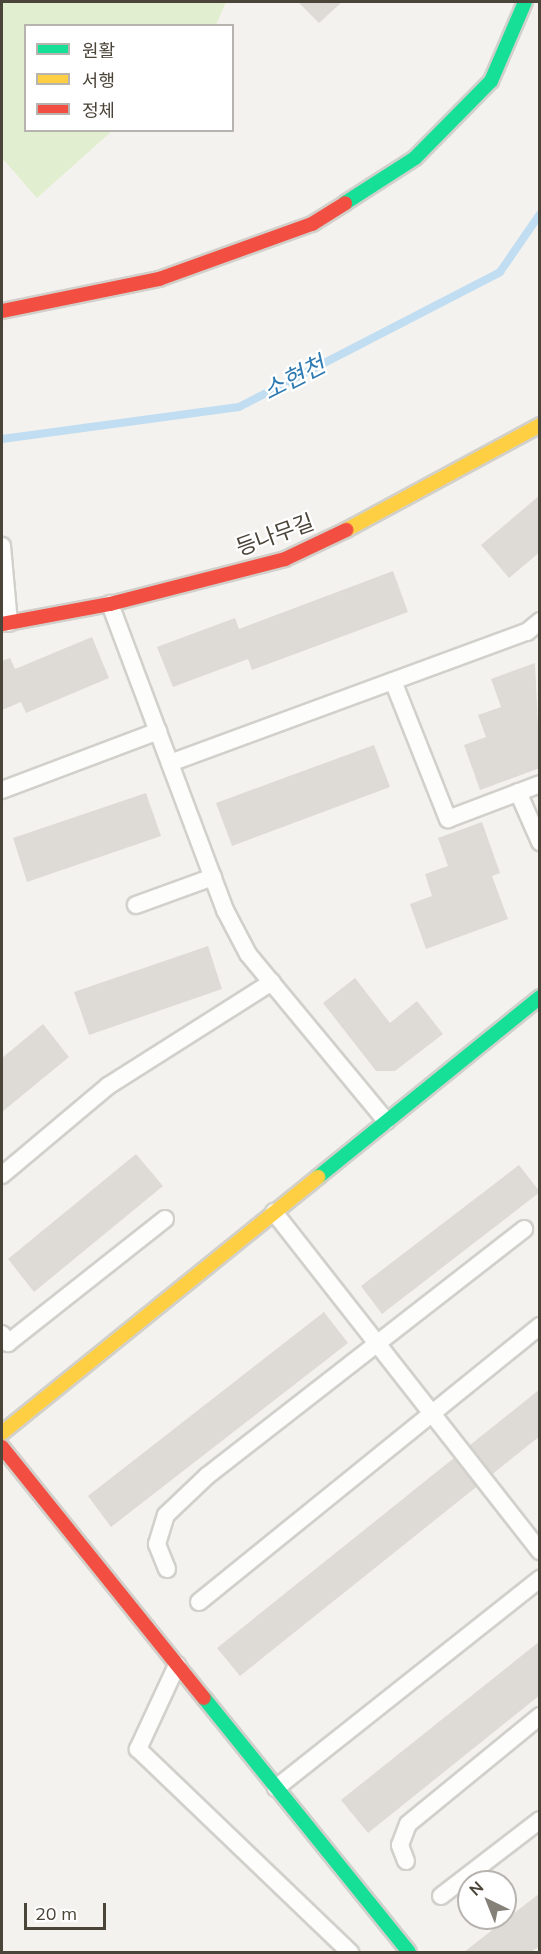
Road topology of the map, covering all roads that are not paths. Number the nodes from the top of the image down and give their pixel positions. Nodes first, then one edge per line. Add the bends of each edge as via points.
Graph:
1 (525, 2) edge
2 (2, 311) edge
3 (540, 425) edge
4 (2, 546) edge
5 (110, 604) junction
6 (540, 621) edge
7 (5, 624) edge
8 (393, 681) junction
9 (158, 732) junction
10 (170, 763) junction
11 (540, 784) edge
12 (2, 790) edge
13 (518, 792) junction
14 (540, 842) edge
15 (213, 877) junction
16 (136, 905) dead end
17 (272, 982) junction
18 (540, 997) edge
19 (386, 1121) junction
20 (2, 1175) edge
21 (274, 1212) junction
22 (165, 1219) dead end
23 (524, 1228) dead end
24 (540, 1326) edge
25 (2, 1334) edge
26 (378, 1343) junction
27 (433, 1413) junction
28 (2, 1433) edge
29 (2, 1447) edge
30 (540, 1551) edge
31 (167, 1569) dead end
32 (540, 1579) edge
33 (200, 1602) dead end
34 (177, 1665) junction
35 (540, 1716) edge
36 (276, 1788) junction
37 (540, 1820) edge
38 (406, 1862) dead end
39 (441, 1896) dead end
40 (350, 1953) edge
41 (409, 1953) edge

1 - 2 street via 491,81 415,158 312,224 159,279
3 - 5 street, 등나무길 via 385,512 285,559
4 - 7 lane
5 - 7 street, 등나무길
5 - 9 lane
6 - 8 lane via 527,632
8 - 10 lane
8 - 13 lane via 448,819
9 - 10 lane
9 - 12 lane
10 - 15 lane
11 - 13 lane
13 - 14 lane
15 - 16 lane
15 - 17 lane via 248,954
17 - 19 lane
17 - 20 lane via 108,1086
18 - 19 street
19 - 21 street
21 - 26 lane
21 - 28 street
22 - 25 lane via 8,1343
23 - 26 lane
24 - 27 lane
26 - 27 lane
26 - 31 lane via 166,1515 157,1544
27 - 30 lane
27 - 33 lane
29 - 34 street
32 - 36 lane
34 - 36 street
34 - 40 lane via 138,1749
35 - 38 lane via 408,1824 400,1845
36 - 41 street
37 - 39 lane

